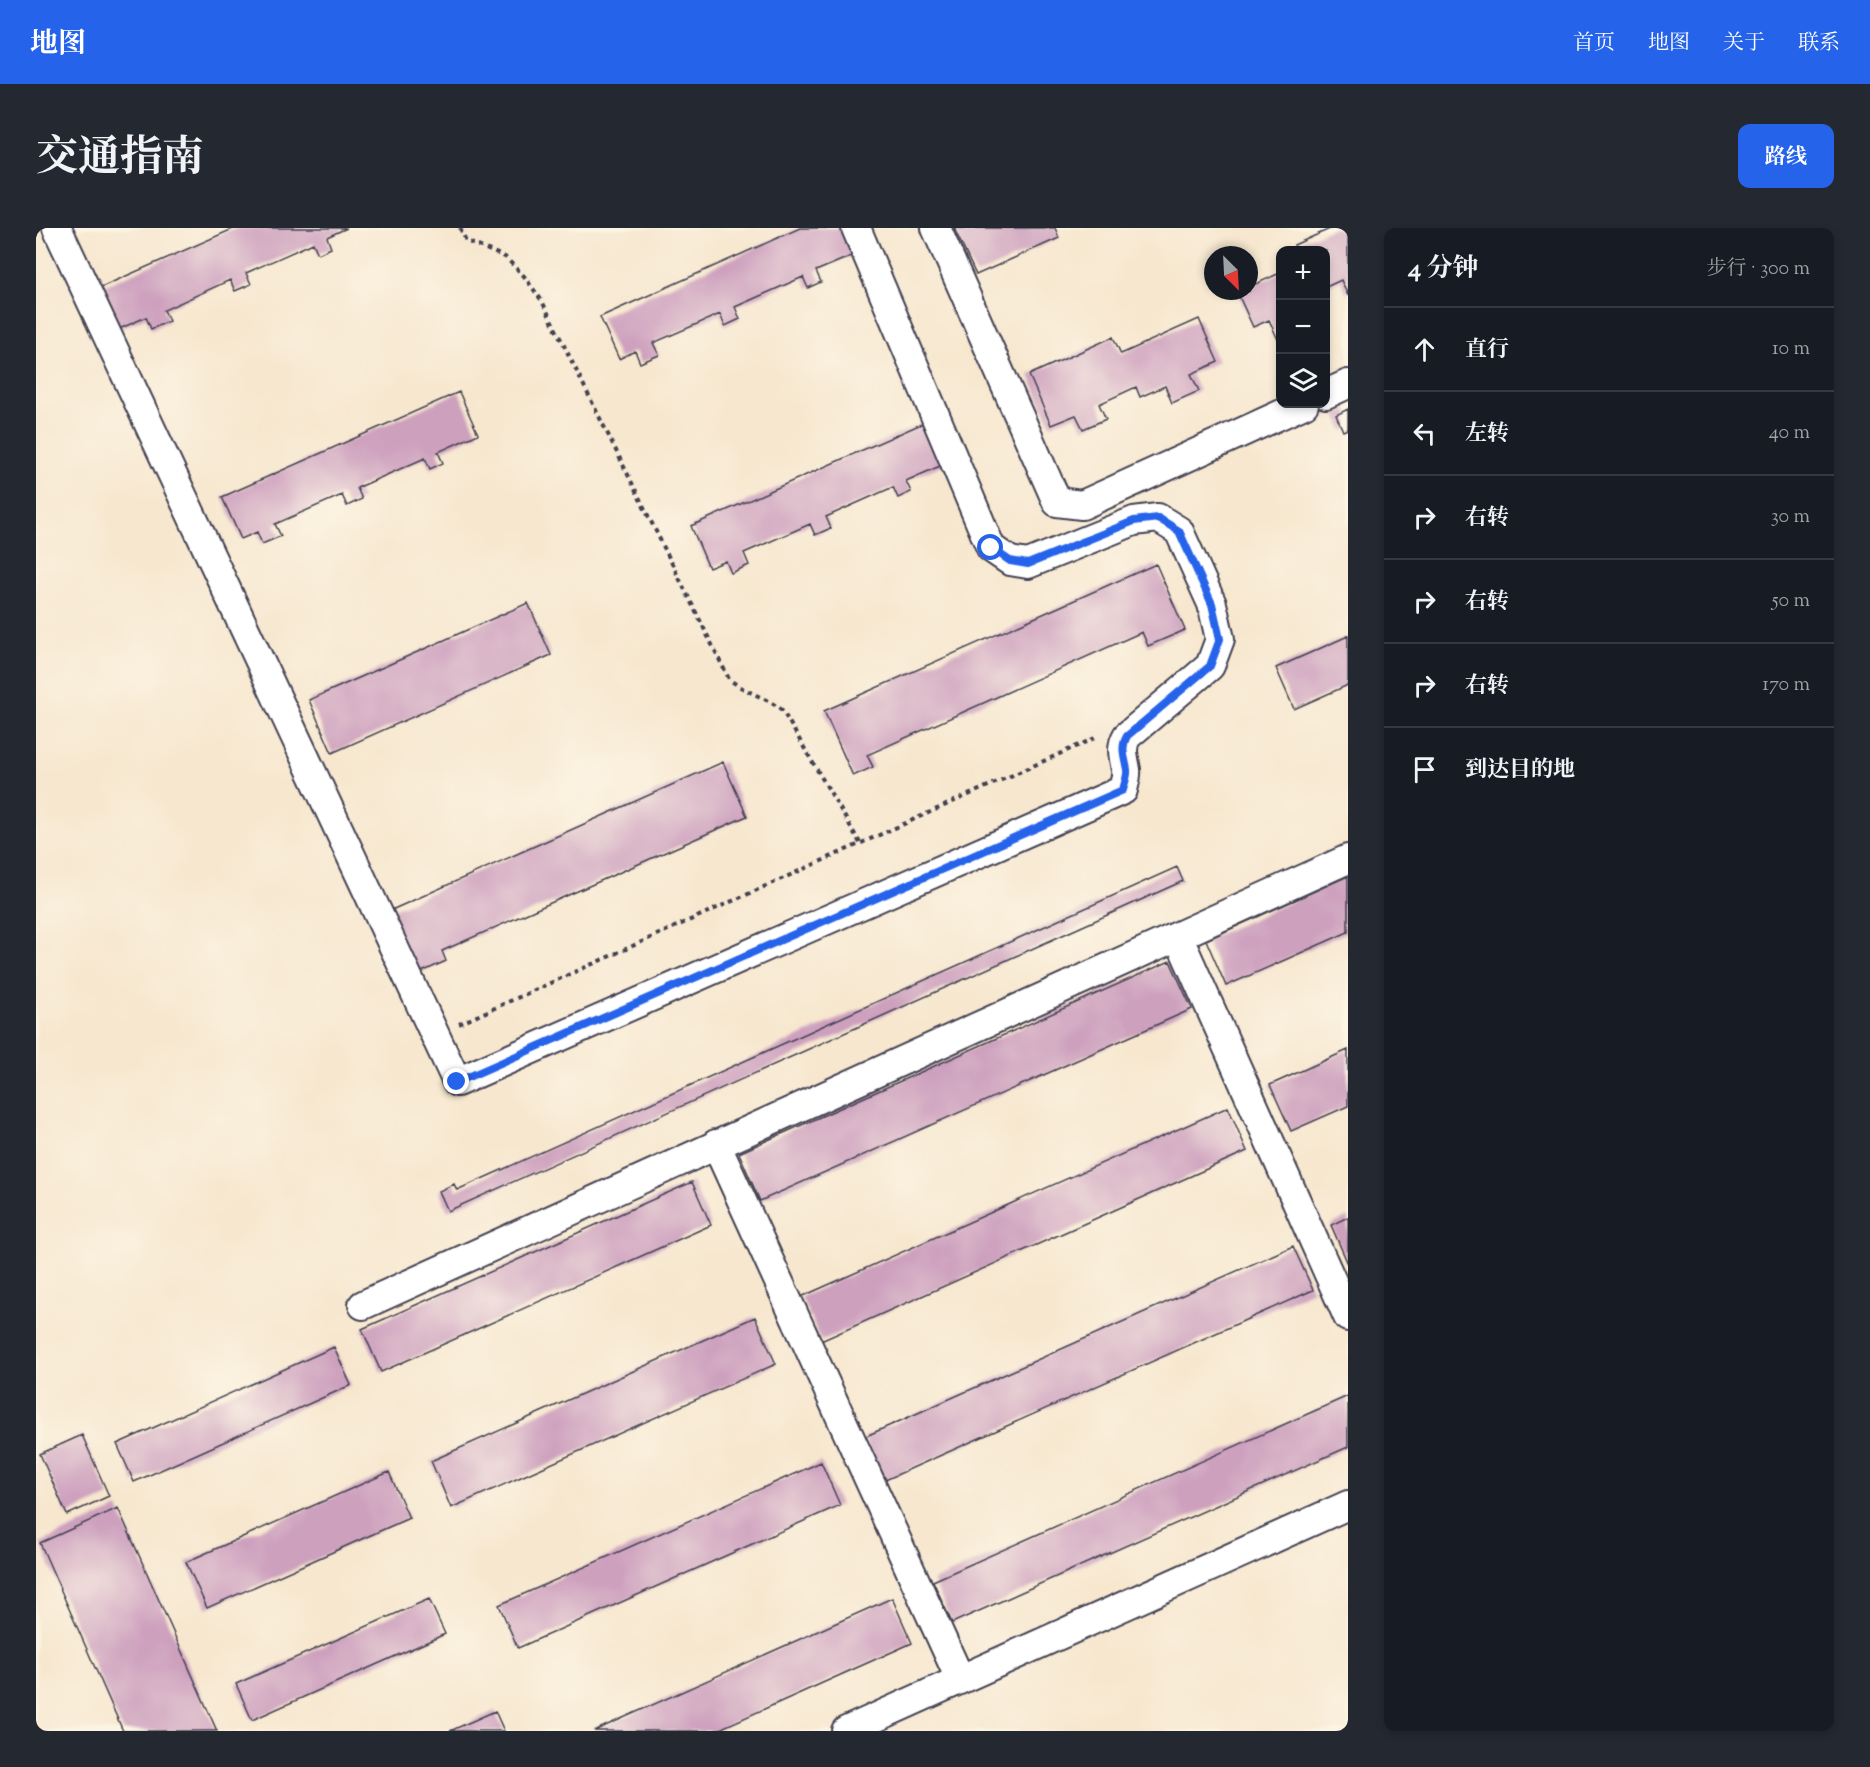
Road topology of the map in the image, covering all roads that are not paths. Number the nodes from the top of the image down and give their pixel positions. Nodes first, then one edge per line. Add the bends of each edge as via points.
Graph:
1 (57, 228) edge
2 (856, 228) edge
3 (936, 228) edge
4 (1348, 384) edge
5 (1330, 392) edge
6 (1295, 408) edge
7 (1348, 859) edge
8 (1178, 936) junction
9 (716, 1144) junction
10 (363, 1305) dead end
11 (1348, 1317) edge
12 (1348, 1505) edge
13 (960, 1679) junction
14 (846, 1731) edge

1 - 2 lane via 457,1082 1123,790 1127,772 1123,742 1127,736 1210,666 1220,639 1212,604 1179,531 1158,518 1134,521 1028,564 1010,561 991,548
3 - 6 lane via 1057,502 1082,505
4 - 5 lane
7 - 8 lane
8 - 9 lane
8 - 11 lane
9 - 10 lane
9 - 13 lane
12 - 13 lane
13 - 14 lane

